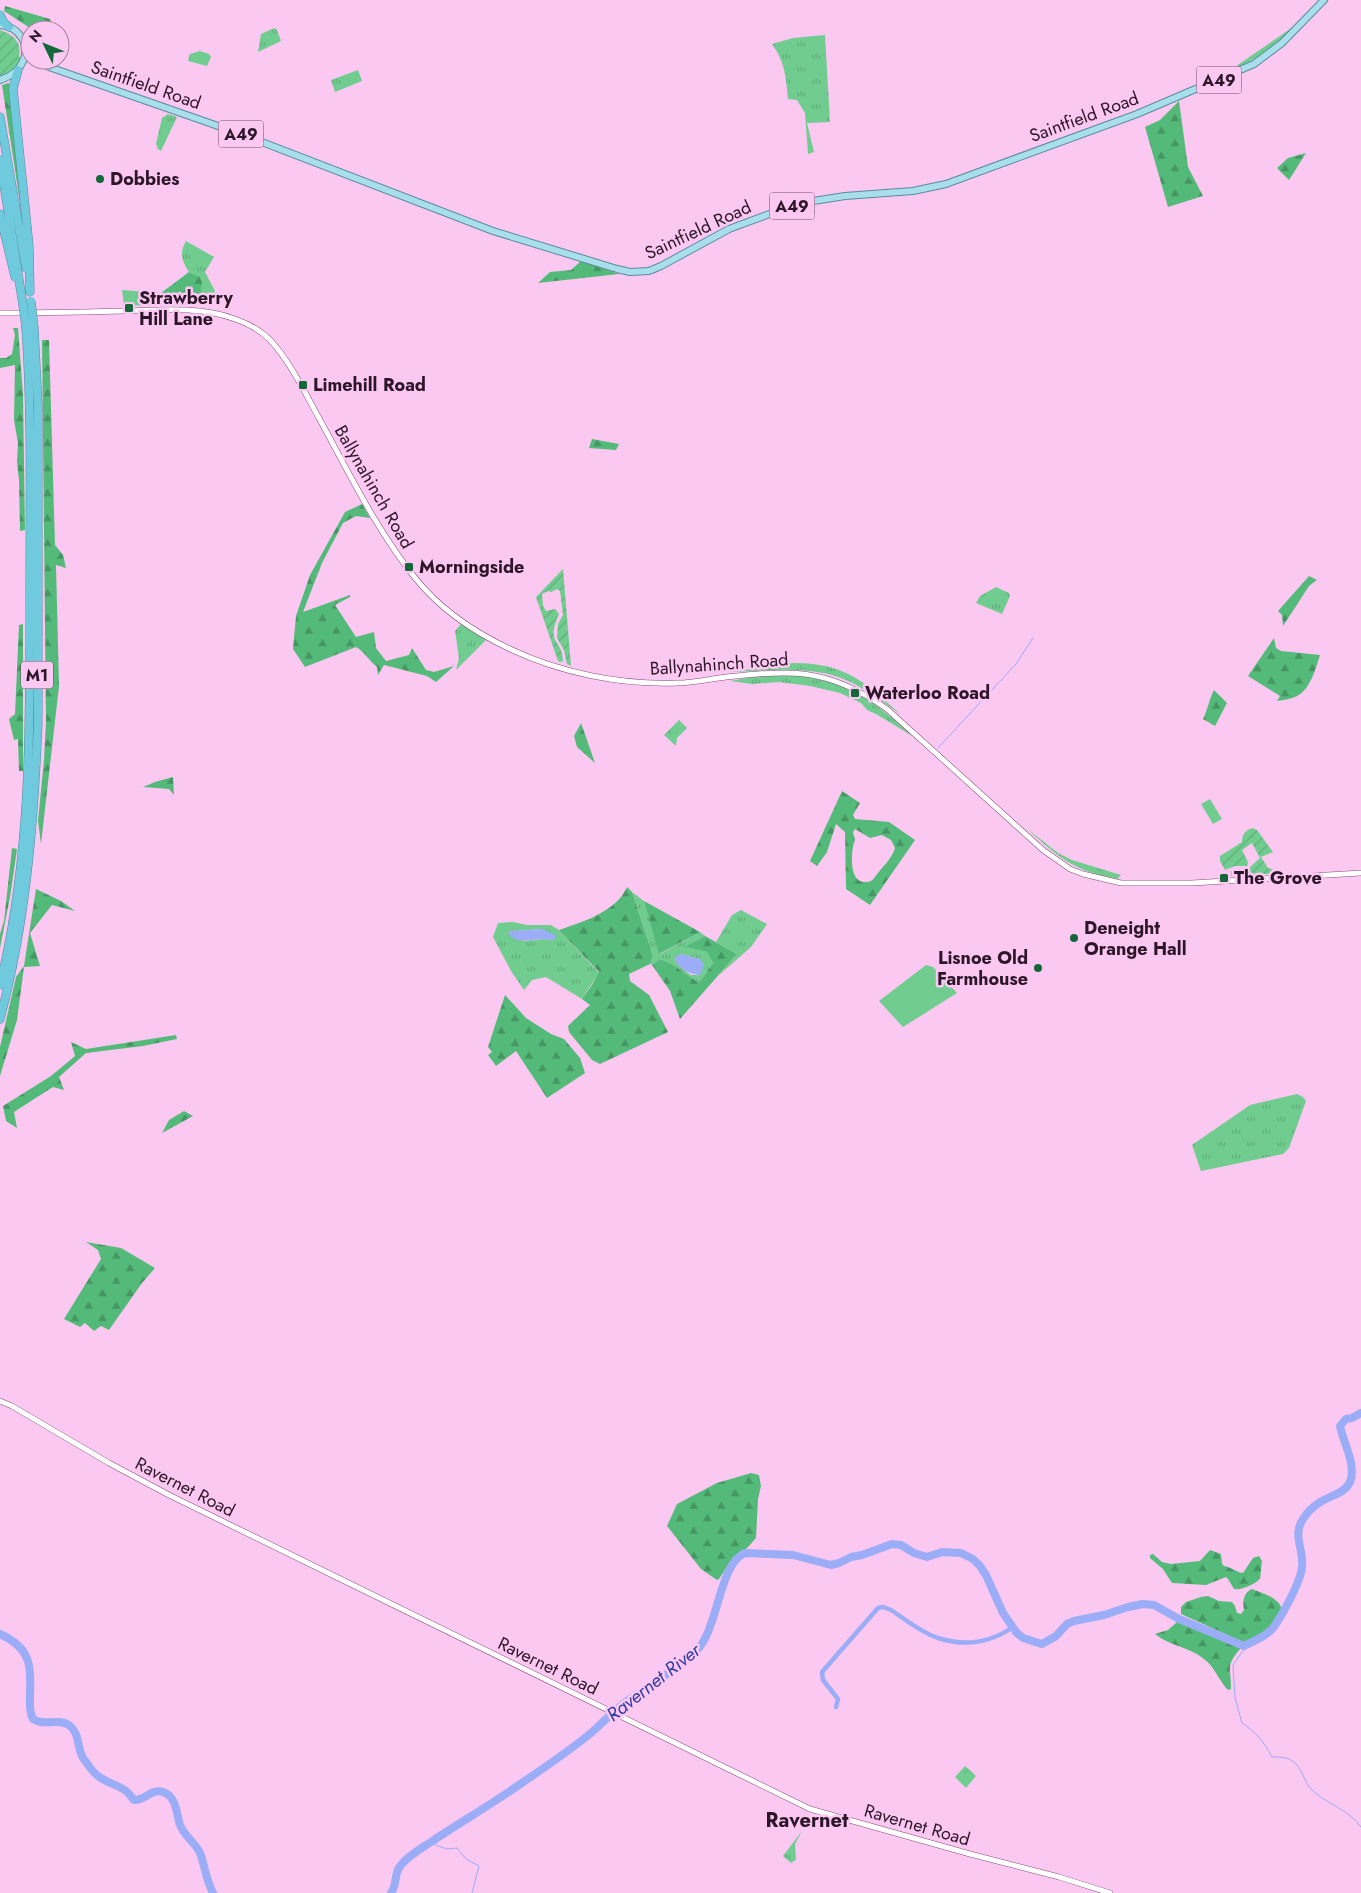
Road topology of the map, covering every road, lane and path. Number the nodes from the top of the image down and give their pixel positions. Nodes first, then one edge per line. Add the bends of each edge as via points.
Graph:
1 (1324, 0) edge
2 (0, 15) edge
3 (0, 25) edge
4 (8, 27) junction
5 (20, 36) edge
6 (20, 67) joint
7 (62, 70) edge
8 (0, 80) edge
9 (0, 117) edge
10 (0, 160) edge
11 (0, 214) edge
12 (30, 292) junction
13 (26, 302) junction
14 (0, 313) edge
15 (30, 328) junction
16 (1361, 873) edge
17 (0, 985) edge
18 (0, 1019) edge
19 (0, 1401) edge
20 (1110, 1893) edge

1 - 7 main road, Saintfield Road / A49 via 1262,59 1181,96 946,184 913,191 820,199 783,209 729,229 661,266 641,272 617,269 493,231 241,134
2 - 4 highway
3 - 4 main road
4 - 5 main road
6 - 8 main road, A49
6 - 12 highway via 13,89 29,246
9 - 12 highway, M1
10 - 13 highway, M1
11 - 13 highway via 12,265
12 - 13 highway, M1
13 - 15 highway, M1, bridge
14 - 16 street, Ballynahinch Road via 199,310 258,329 279,351 295,376 393,548 415,578 436,602 461,622 531,658 573,671 632,682 679,683 788,672 830,678 858,690 887,710 1043,850 1070,869 1098,878 1160,884
15 - 17 highway, M1 via 29,750 16,900
15 - 18 highway, M1 via 38,405 36,771 28,872
19 - 20 street, Ravernet Road via 169,1495 810,1809

